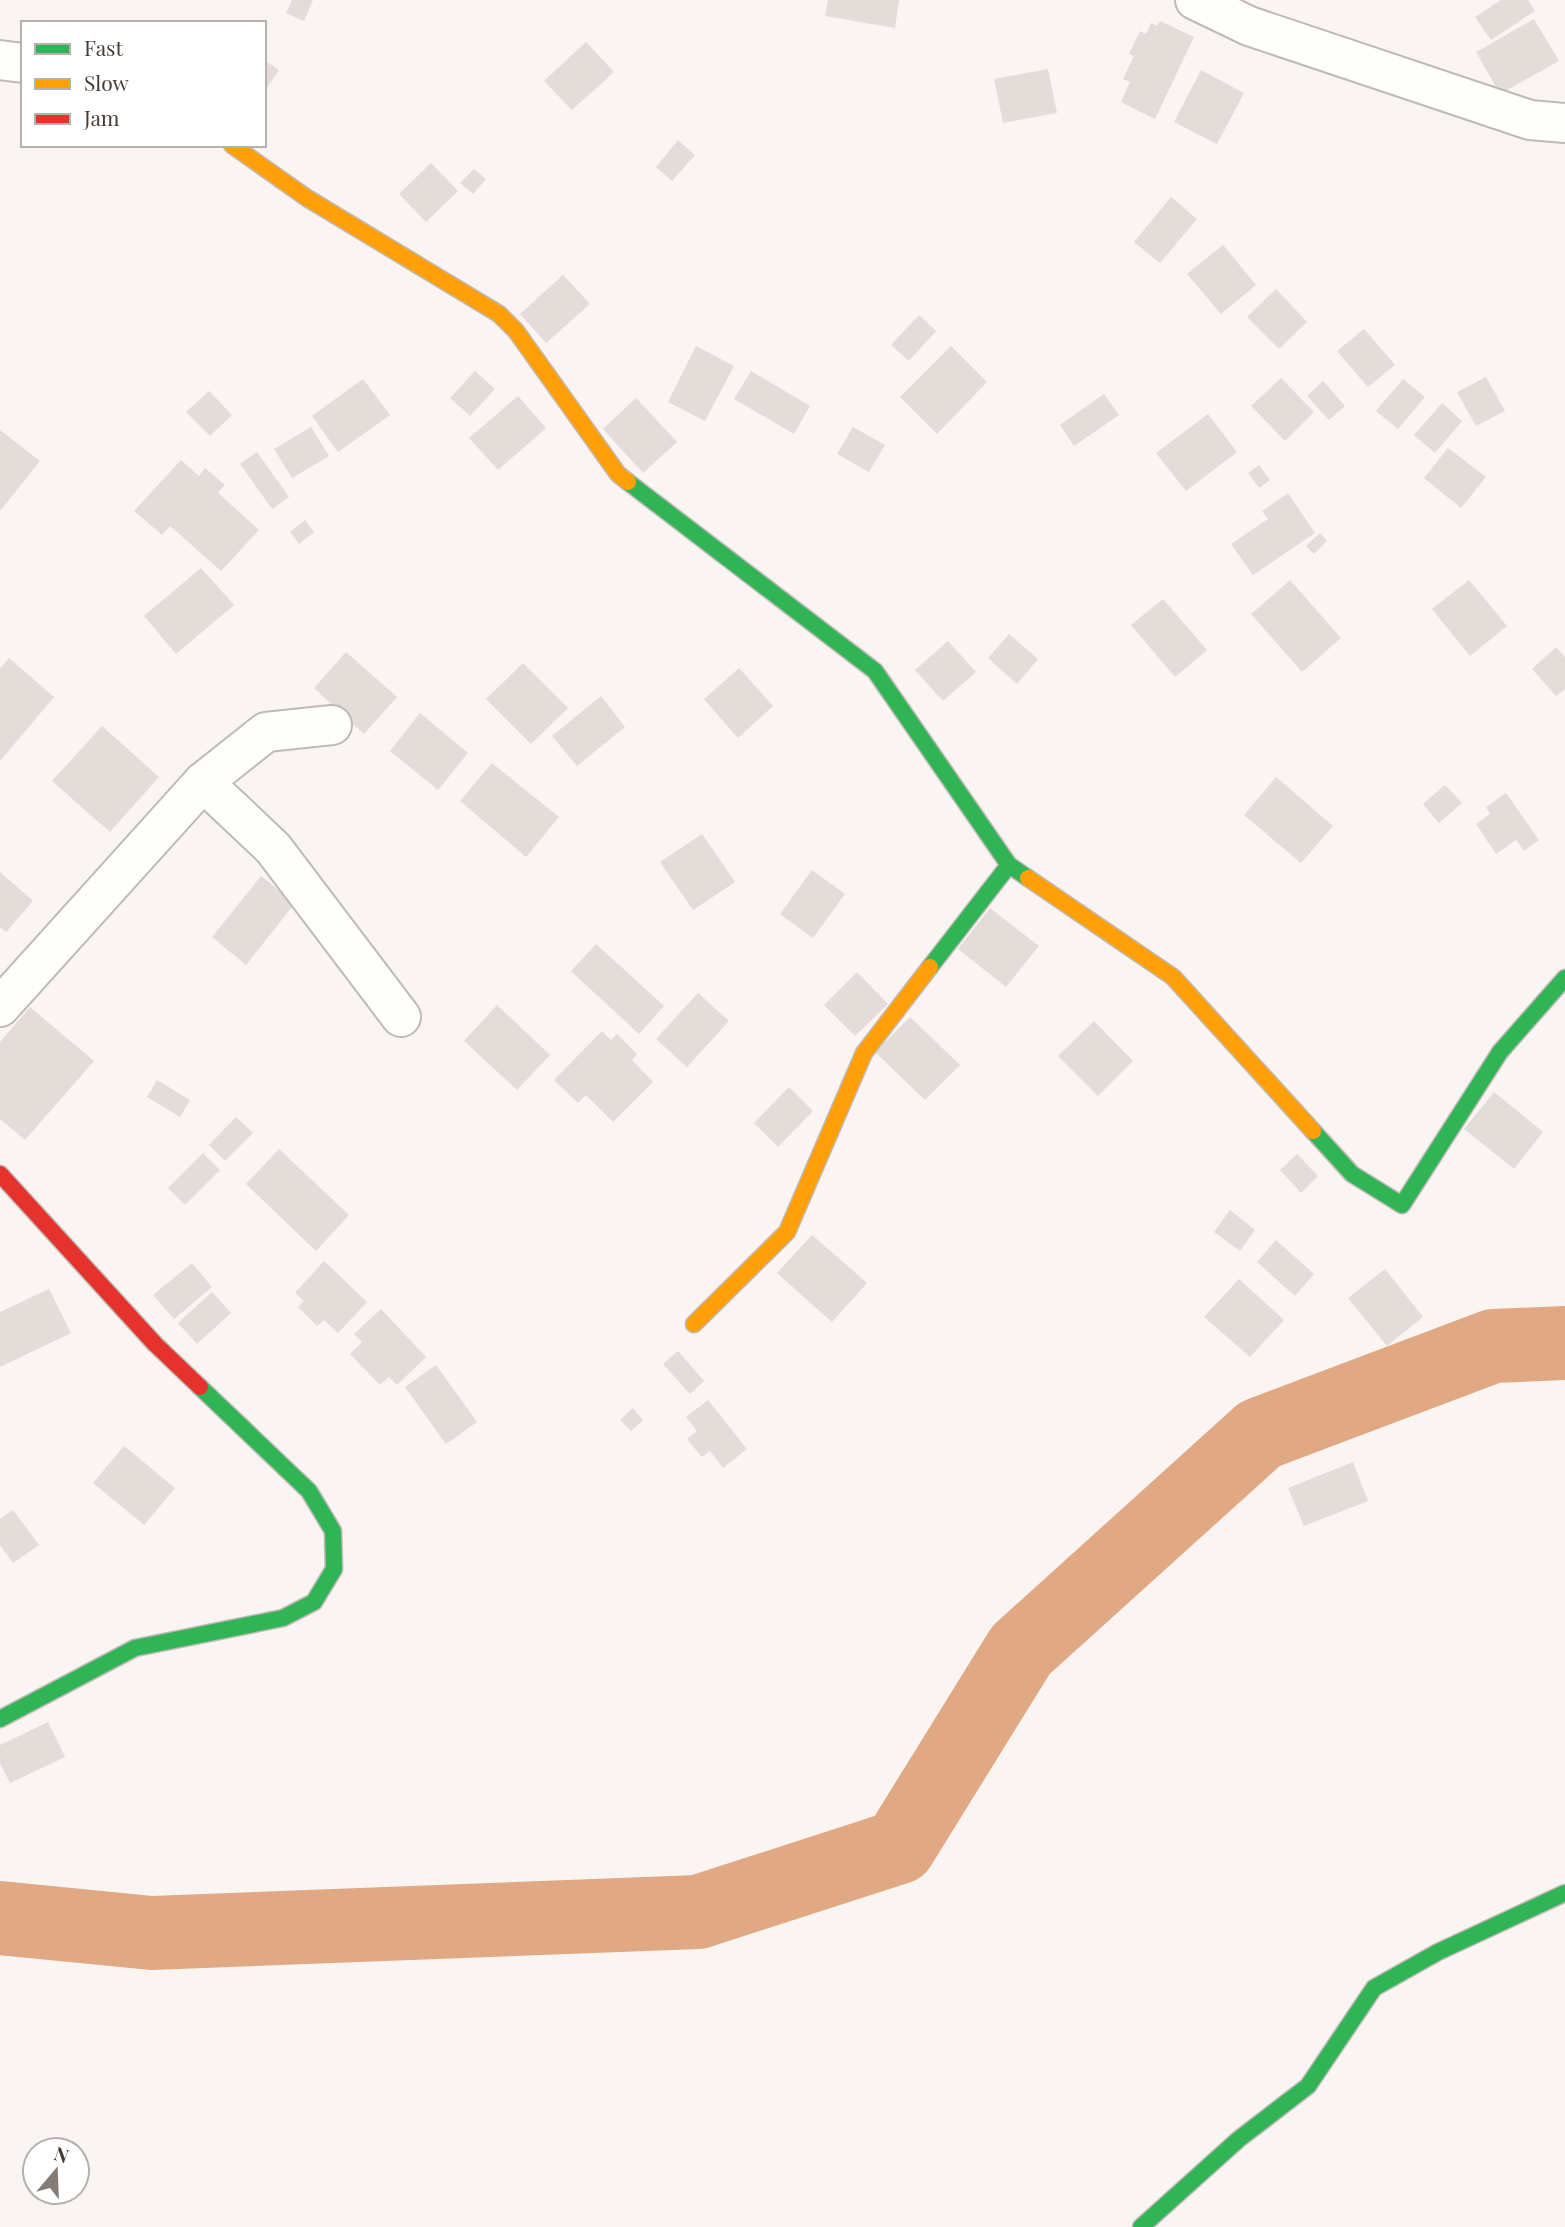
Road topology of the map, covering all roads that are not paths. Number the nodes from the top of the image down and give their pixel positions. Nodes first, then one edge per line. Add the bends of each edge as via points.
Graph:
1 (1195, 0) edge
2 (0, 60) edge
3 (21, 63) edge
4 (1565, 123) edge
5 (235, 147) edge
6 (332, 725) dead end
7 (203, 782) junction
8 (1009, 865) junction
9 (1565, 978) edge
10 (0, 1007) edge
11 (401, 1017) dead end
12 (0, 1174) edge
13 (694, 1324) dead end
14 (0, 1719) edge
15 (1565, 1894) edge
16 (1141, 2227) edge

1 - 4 street via 1249,26 1530,120
2 - 3 street
5 - 8 street via 307,198 499,314 618,474 875,671
6 - 7 street via 266,732
7 - 10 street
7 - 11 street via 273,848
8 - 9 street via 1173,977 1352,1174 1402,1205 1500,1052
8 - 13 street via 864,1053 787,1232
12 - 14 street via 155,1344 309,1491 333,1531 334,1569 314,1602 283,1618 135,1648
15 - 16 street via 1438,1952 1374,1989 1308,2086 1239,2139

